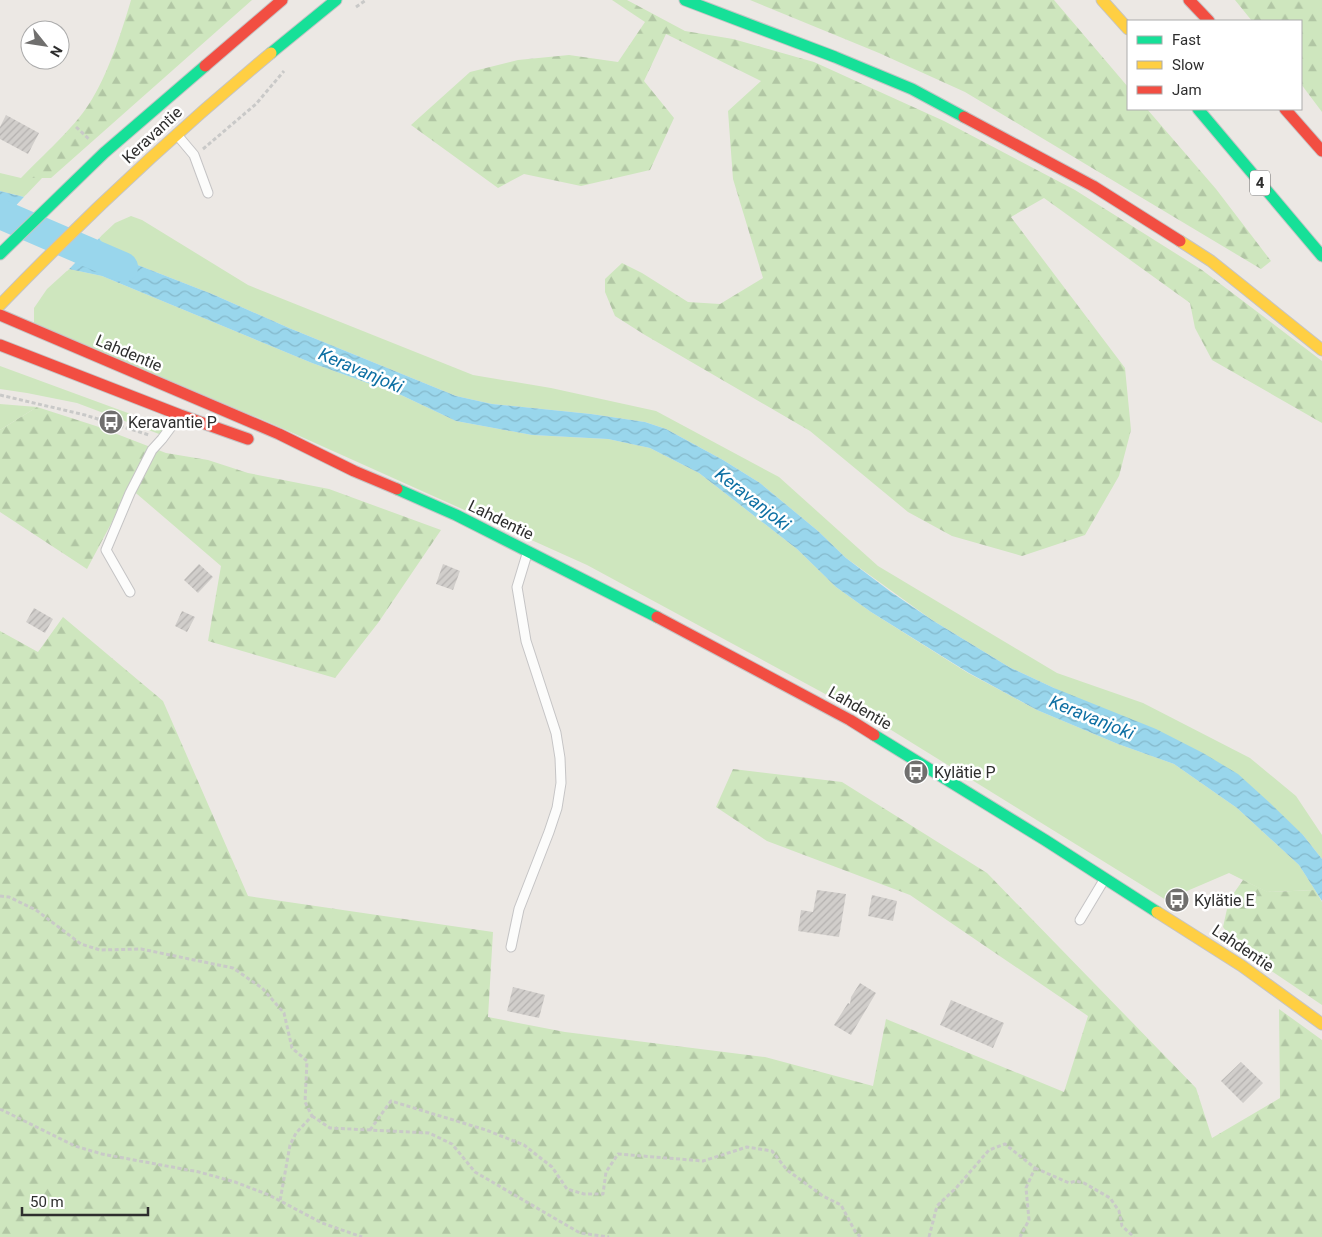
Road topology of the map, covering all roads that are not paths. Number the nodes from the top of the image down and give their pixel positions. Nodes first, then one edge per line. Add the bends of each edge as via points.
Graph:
1 (282, 0) edge
2 (336, 0) edge
3 (685, 0) edge
4 (1102, 0) edge
5 (1190, 0) edge
6 (1208, 20) edge
7 (1127, 28) edge
8 (1199, 110) edge
9 (1286, 110) edge
10 (176, 134) junction
11 (1322, 152) edge
12 (208, 193) dead end
13 (0, 254) edge
14 (1322, 256) edge
15 (0, 305) edge
16 (0, 315) edge
17 (0, 345) edge
18 (1322, 350) edge
19 (185, 405) junction
20 (260, 443) dead end
21 (294, 454) dead end
22 (354, 471) junction
23 (528, 551) junction
24 (130, 592) dead end
25 (1105, 878) junction
26 (1080, 920) dead end
27 (512, 947) dead end
28 (1322, 1024) edge

1 - 13 main road, Keravantie via 104,153
2 - 10 main road, Keravantie via 265,56
3 - 18 main road via 912,89 1093,186 1211,261
4 - 7 main road
5 - 6 main road
8 - 14 main road, 4
9 - 11 main road
10 - 12 lane via 194,155
10 - 15 main road, Keravantie
16 - 19 main road, Lahdentie
17 - 19 main road, Lahdentie
19 - 20 main road, Lahdentie
19 - 22 main road, Lahdentie via 279,434
19 - 24 lane via 152,450 106,550
21 - 22 main road, Lahdentie
22 - 23 main road, Lahdentie via 456,515
23 - 25 main road, Lahdentie via 850,720
23 - 27 lane via 517,588 526,641 556,733 561,784 549,832 519,909
25 - 26 lane
25 - 28 main road, Lahdentie via 1242,966

